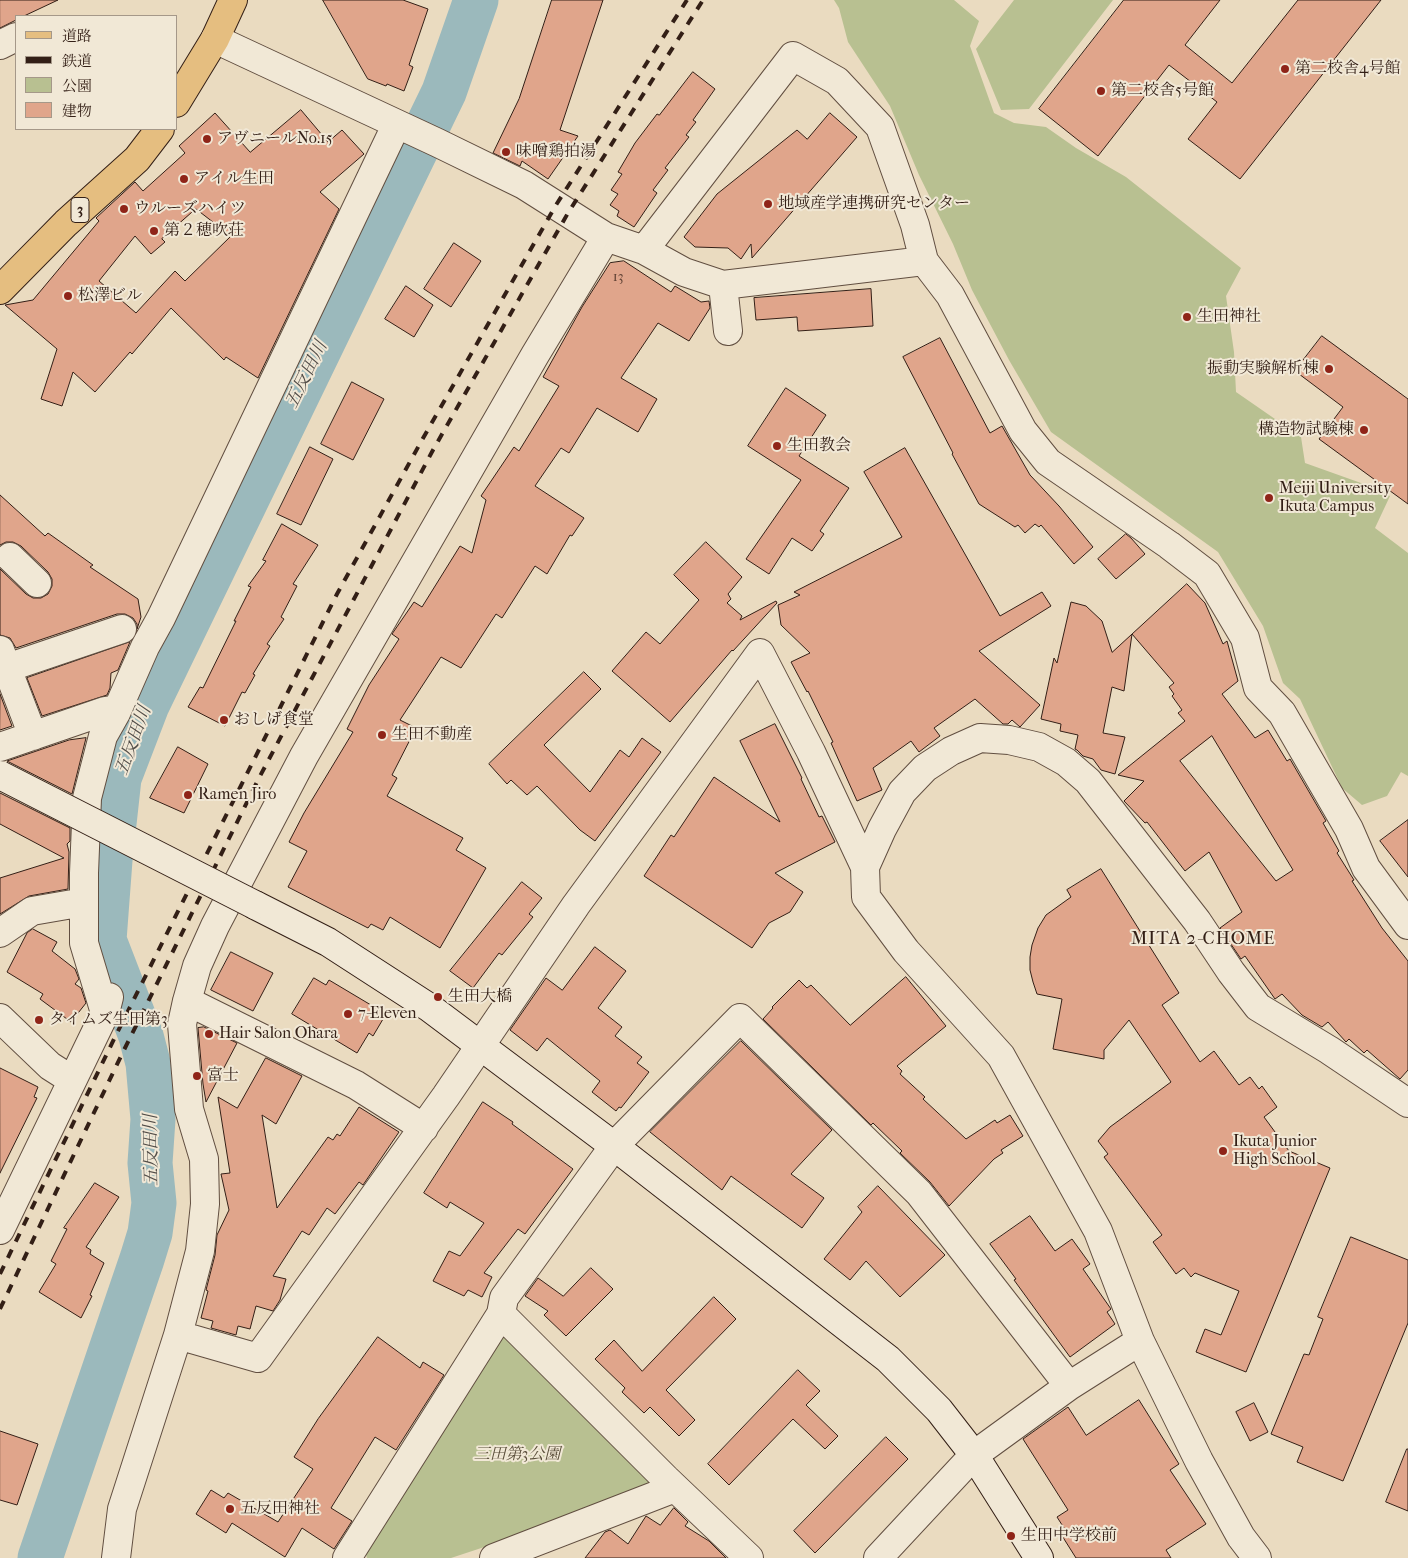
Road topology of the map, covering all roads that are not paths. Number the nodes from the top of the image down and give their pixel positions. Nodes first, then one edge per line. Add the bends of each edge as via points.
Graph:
1 (233, 0) edge
2 (15, 38) edge
3 (215, 39) junction
4 (0, 45) edge
5 (178, 100) edge
6 (401, 126) junction
7 (159, 130) edge
8 (606, 237) junction
9 (644, 250) junction
10 (924, 261) junction
11 (722, 285) junction
12 (0, 290) edge
13 (728, 331) dead end
14 (12, 554) edge
15 (37, 583) dead end
16 (122, 629) dead end
17 (3, 659) edge
18 (118, 709) junction
19 (33, 736) junction
20 (0, 747) edge
21 (0, 774) edge
22 (866, 868) junction
23 (84, 902) junction
24 (1408, 925) edge
25 (0, 933) edge
26 (187, 1001) junction
27 (0, 1018) edge
28 (481, 1046) junction
29 (72, 1080) junction
30 (1408, 1103) edge
31 (424, 1128) junction
32 (614, 1146) junction
33 (0, 1230) edge
34 (501, 1314) junction
35 (178, 1335) junction
36 (1140, 1341) junction
37 (1069, 1386) junction
38 (974, 1454) junction
39 (675, 1488) junction
40 (121, 1557) edge
41 (346, 1558) edge
42 (494, 1558) edge
43 (749, 1558) edge
44 (878, 1558) edge
45 (1039, 1558) edge
46 (1256, 1558) edge

1 - 3 main road
2 - 4 street
3 - 5 main road
3 - 6 street
6 - 8 street via 524,186
6 - 18 street via 391,136
7 - 12 main road, 3 via 137,159 66,223
8 - 9 street
8 - 26 street via 534,355 304,756 215,926 197,966
9 - 10 street via 793,56 837,81 880,127
9 - 11 street via 684,272
10 - 11 street
10 - 24 street via 950,295 1023,431 1048,462 1207,574 1245,638 1258,688 1282,713 1349,829 1366,868
11 - 13 street
14 - 15 street
16 - 17 street
17 - 19 street
18 - 19 street
18 - 23 street via 103,736 88,798
19 - 20 street
21 - 28 street, bridge via 328,942 430,1008
22 - 28 street via 760,653 576,906
22 - 30 street via 902,792 926,768 951,751 980,738 1039,747 1066,762 1088,781 1198,921 1258,1008 1329,1050
22 - 36 street via 866,897 906,951 1001,1056 1098,1231
23 - 25 street via 32,911
23 - 29 street via 84,943 103,993
26 - 31 street via 356,1085
26 - 35 street via 182,1024 189,1109 204,1159 205,1204 200,1251
27 - 29 street via 50,1066
28 - 31 street
28 - 32 street
29 - 33 street
31 - 35 street via 258,1358
32 - 34 street via 504,1298
32 - 37 street via 740,1018 920,1193
32 - 38 street via 888,1359 939,1410
34 - 39 street
34 - 41 street
35 - 40 street via 122,1509
36 - 37 street
36 - 46 street via 1199,1461
37 - 38 street
38 - 44 street
38 - 45 street
39 - 42 street
39 - 43 street

